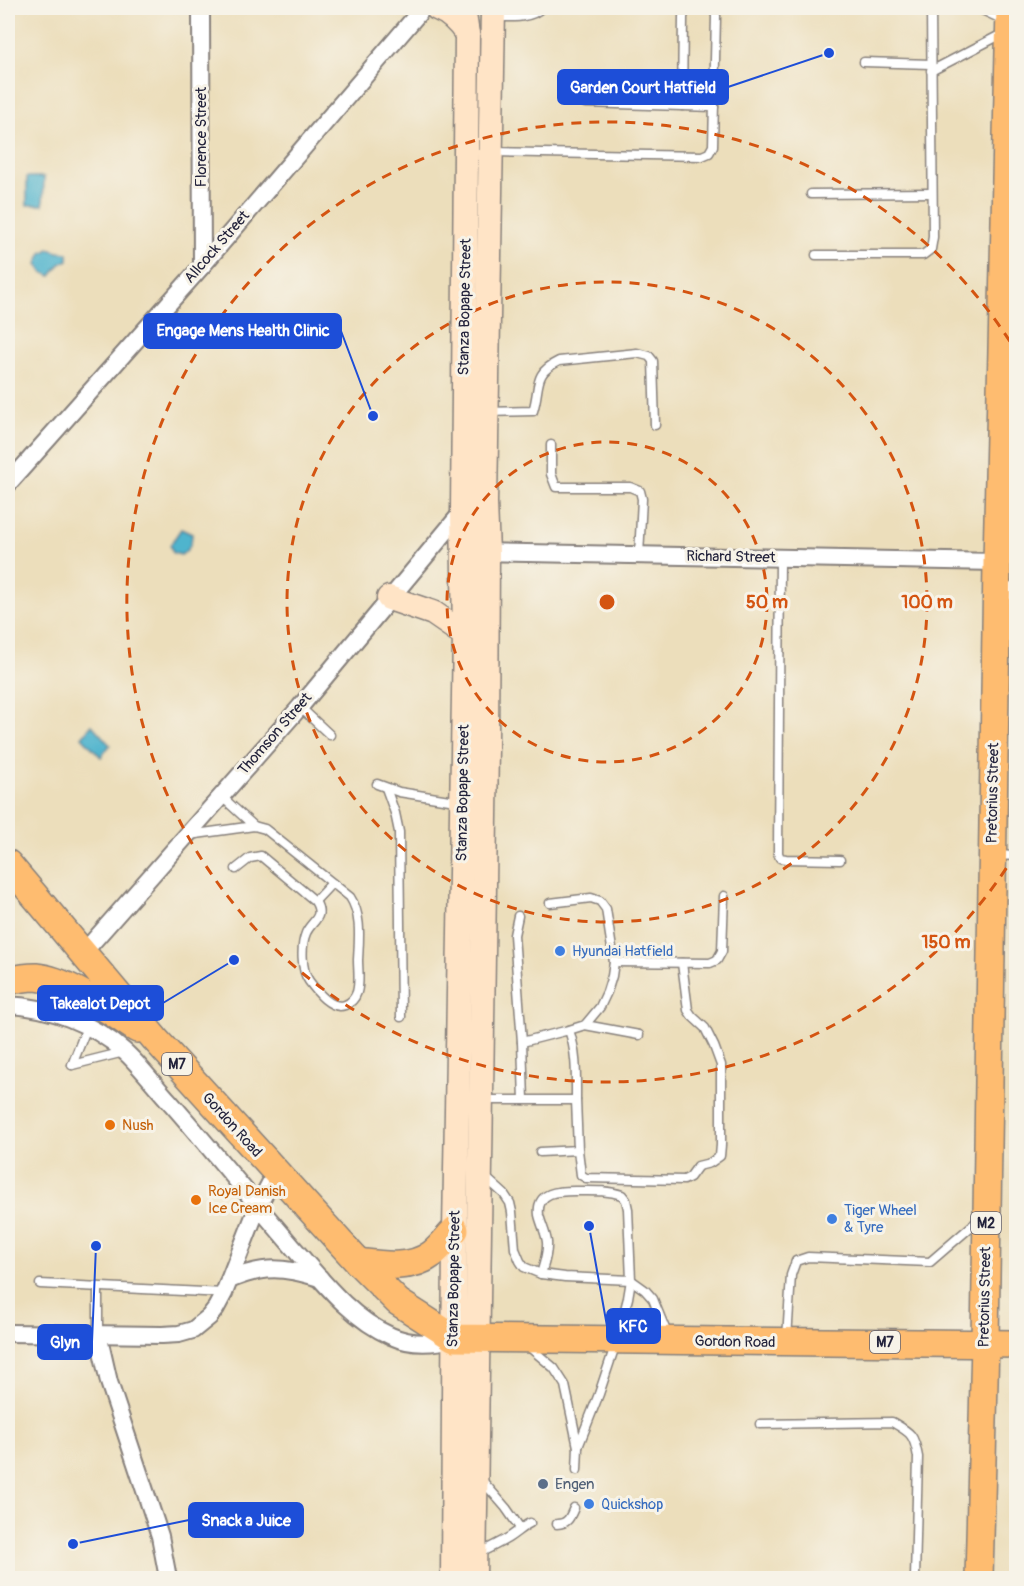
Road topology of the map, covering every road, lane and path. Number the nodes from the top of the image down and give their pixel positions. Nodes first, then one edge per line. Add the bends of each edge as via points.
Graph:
1 (201, 8) edge
2 (423, 8) edge
3 (436, 8) edge
4 (462, 8) edge
5 (541, 8) edge
6 (688, 8) edge
7 (710, 8) edge
8 (931, 8) edge
9 (978, 8) edge
10 (493, 12) edge
11 (1012, 22) edge
12 (467, 34) junction
13 (864, 62) dead end
14 (931, 67) junction
15 (585, 104) dead end
16 (682, 106) junction
17 (714, 107) junction
18 (491, 152) junction
19 (932, 193) junction
20 (811, 194) dead end
21 (1011, 237) edge
22 (816, 255) dead end
23 (202, 266) junction
24 (487, 412) junction
25 (655, 425) dead end
26 (551, 445) dead end
27 (999, 482) junction
28 (8, 484) edge
29 (463, 511) junction
30 (1017, 514) edge
31 (476, 552) junction
32 (639, 555) junction
33 (780, 558) junction
34 (997, 562) junction
35 (1017, 589) edge
36 (389, 598) junction
37 (996, 608) junction
38 (465, 635) junction
39 (300, 707) junction
40 (330, 735) dead end
41 (221, 796) junction
42 (463, 802) junction
43 (254, 826) junction
44 (186, 836) junction
45 (1004, 855) edge
46 (840, 860) dead end
47 (8, 864) edge
48 (236, 869) dead end
49 (332, 882) junction
50 (724, 896) dead end
51 (315, 901) junction
52 (550, 903) dead end
53 (518, 916) dead end
54 (83, 953) junction
55 (614, 962) junction
56 (682, 963) junction
57 (8, 981) edge
58 (8, 1005) edge
59 (401, 1017) dead end
60 (585, 1025) junction
61 (87, 1027) junction
62 (568, 1030) junction
63 (639, 1035) dead end
64 (155, 1040) junction
65 (522, 1042) junction
66 (125, 1052) junction
67 (481, 1100) junction
68 (524, 1100) junction
69 (576, 1100) junction
70 (578, 1150) junction
71 (540, 1152) dead end
72 (276, 1173) junction
73 (480, 1173) junction
74 (258, 1206) junction
75 (987, 1213) junction
76 (455, 1230) junction
77 (357, 1262) junction
78 (541, 1274) junction
79 (321, 1279) junction
80 (631, 1280) junction
81 (40, 1284) dead end
82 (98, 1287) junction
83 (226, 1287) junction
84 (8, 1333) edge
85 (98, 1334) junction
86 (466, 1338) junction
87 (518, 1339) junction
88 (617, 1340) junction
89 (669, 1341) junction
90 (786, 1342) junction
91 (985, 1342) junction
92 (1017, 1344) edge
93 (760, 1424) dead end
94 (578, 1447) junction
95 (577, 1470) dead end
96 (476, 1474) junction
97 (574, 1508) dead end
98 (530, 1524) dead end
99 (557, 1524) dead end
100 (520, 1528) junction
101 (474, 1567) edge
102 (168, 1578) edge
103 (453, 1578) edge
104 (915, 1578) edge
105 (979, 1578) edge

1 - 23 street, Florence Street
2 - 23 street, Allcock Street
3 - 12 main road via 456,19
4 - 12 main road, Stanza Bopape Street
5 - 10 lane via 523,16
6 - 16 lane via 684,17
7 - 17 lane via 716,16
8 - 14 lane
9 - 11 lane
10 - 18 main road, Stanza Bopape Street
11 - 14 lane
11 - 21 main road, Pretorius Street / M2
12 - 29 main road, Stanza Bopape Street
13 - 14 lane
14 - 19 lane
15 - 16 lane
16 - 17 lane
17 - 18 lane via 713,146 702,156
18 - 24 main road, Stanza Bopape Street
19 - 20 lane
19 - 22 lane via 933,237 931,249 923,255
21 - 27 main road, Pretorius Street / M2 via 1004,452
23 - 28 street, Allcock Street
24 - 25 lane via 533,411 540,375 559,361 637,353 653,361
24 - 31 main road, Stanza Bopape Street via 486,503
26 - 32 lane via 551,474 556,487 630,487 640,491
27 - 30 street
27 - 34 main road, Pretorius Street / M2
29 - 31 main road, Stanza Bopape Street
29 - 36 street, Thomson Street
31 - 32 street, Richard Street
31 - 38 main road, Stanza Bopape Street
31 - 67 main road, Stanza Bopape Street
32 - 33 street, Richard Street
33 - 34 street, Richard Street
33 - 46 lane via 778,853 786,859
34 - 37 main road, Pretorius Street / M2
35 - 37 street
36 - 38 main road via 433,613
36 - 39 street, Thomson Street
37 - 45 main road, Pretorius Street / M2
38 - 42 main road, Stanza Bopape Street
39 - 40 lane
39 - 41 street, Thomson Street
41 - 43 lane
41 - 44 street, Thomson Street
42 - 59 lane via 382,786 399,832
42 - 76 main road, Stanza Bopape Street
43 - 44 lane
43 - 49 lane via 266,829
44 - 54 street, Thomson Street
45 - 75 main road, Pretorius Street / M2
47 - 54 main road, Gordon Road / M7
48 - 51 lane via 250,858 261,856
49 - 51 lane
49 - 51 lane via 351,900 358,919 357,992 343,1006 328,1002 309,982 303,969 305,936 317,918
50 - 56 lane via 722,951 717,960
52 - 55 lane via 591,898 600,901 606,909
53 - 65 lane via 513,935
54 - 64 main road, Gordon Road / M7
55 - 56 lane
55 - 60 lane via 608,992
56 - 70 lane via 688,1010 705,1028 721,1065 720,1156 698,1166 684,1180 586,1178 581,1175
57 - 64 main road via 36,978 68,987
58 - 61 street, Gordon Road via 66,1016
60 - 62 lane
60 - 63 lane
61 - 66 street, Gordon Road
61 - 66 lane via 72,1065
62 - 65 lane
62 - 69 lane via 574,1044
64 - 72 main road, Gordon Road / M7
65 - 68 lane
66 - 74 street, Gordon Road
67 - 68 lane
67 - 73 main road, Stanza Bopape Street
68 - 69 lane
69 - 70 lane
70 - 71 lane
72 - 74 street
72 - 77 main road, Gordon Road / M7
73 - 78 lane via 510,1203 519,1261
73 - 86 main road, Stanza Bopape Street
74 - 79 street, Gordon Road
74 - 83 street
75 - 90 lane via 930,1262 808,1257 796,1261 791,1275
75 - 91 main road, Pretorius Street / M2
76 - 77 main road via 430,1256 419,1261 401,1265
76 - 86 main road, Stanza Bopape Street
77 - 86 main road, Gordon Road / M7 via 399,1302
78 - 80 lane
78 - 80 lane via 547,1252 539,1216 543,1199 553,1192 606,1191 626,1200
79 - 83 street via 269,1268 252,1271
79 - 86 street, Gordon Road via 360,1317 393,1337 412,1342
80 - 88 lane
80 - 89 lane via 653,1299
81 - 82 lane
82 - 83 lane
82 - 85 lane
83 - 85 street via 209,1317 187,1332
84 - 85 street
85 - 102 street via 109,1382 160,1536
86 - 87 main road, Gordon Road / M7
86 - 96 main road, Stanza Bopape Street
86 - 103 main road, Stanza Bopape Street
87 - 88 main road, Gordon Road / M7
87 - 94 lane via 541,1356 565,1385
88 - 89 main road, Gordon Road / M7
88 - 94 lane
89 - 90 main road, Gordon Road / M7
90 - 91 main road, Gordon Road / M7
91 - 92 main road, Gordon Road / M7
91 - 105 main road, Pretorius Street / M2
93 - 104 lane via 892,1422 909,1432 918,1457
94 - 95 lane
96 - 100 lane
96 - 101 main road, Stanza Bopape Street
97 - 99 lane via 568,1520
98 - 100 lane
100 - 101 lane

